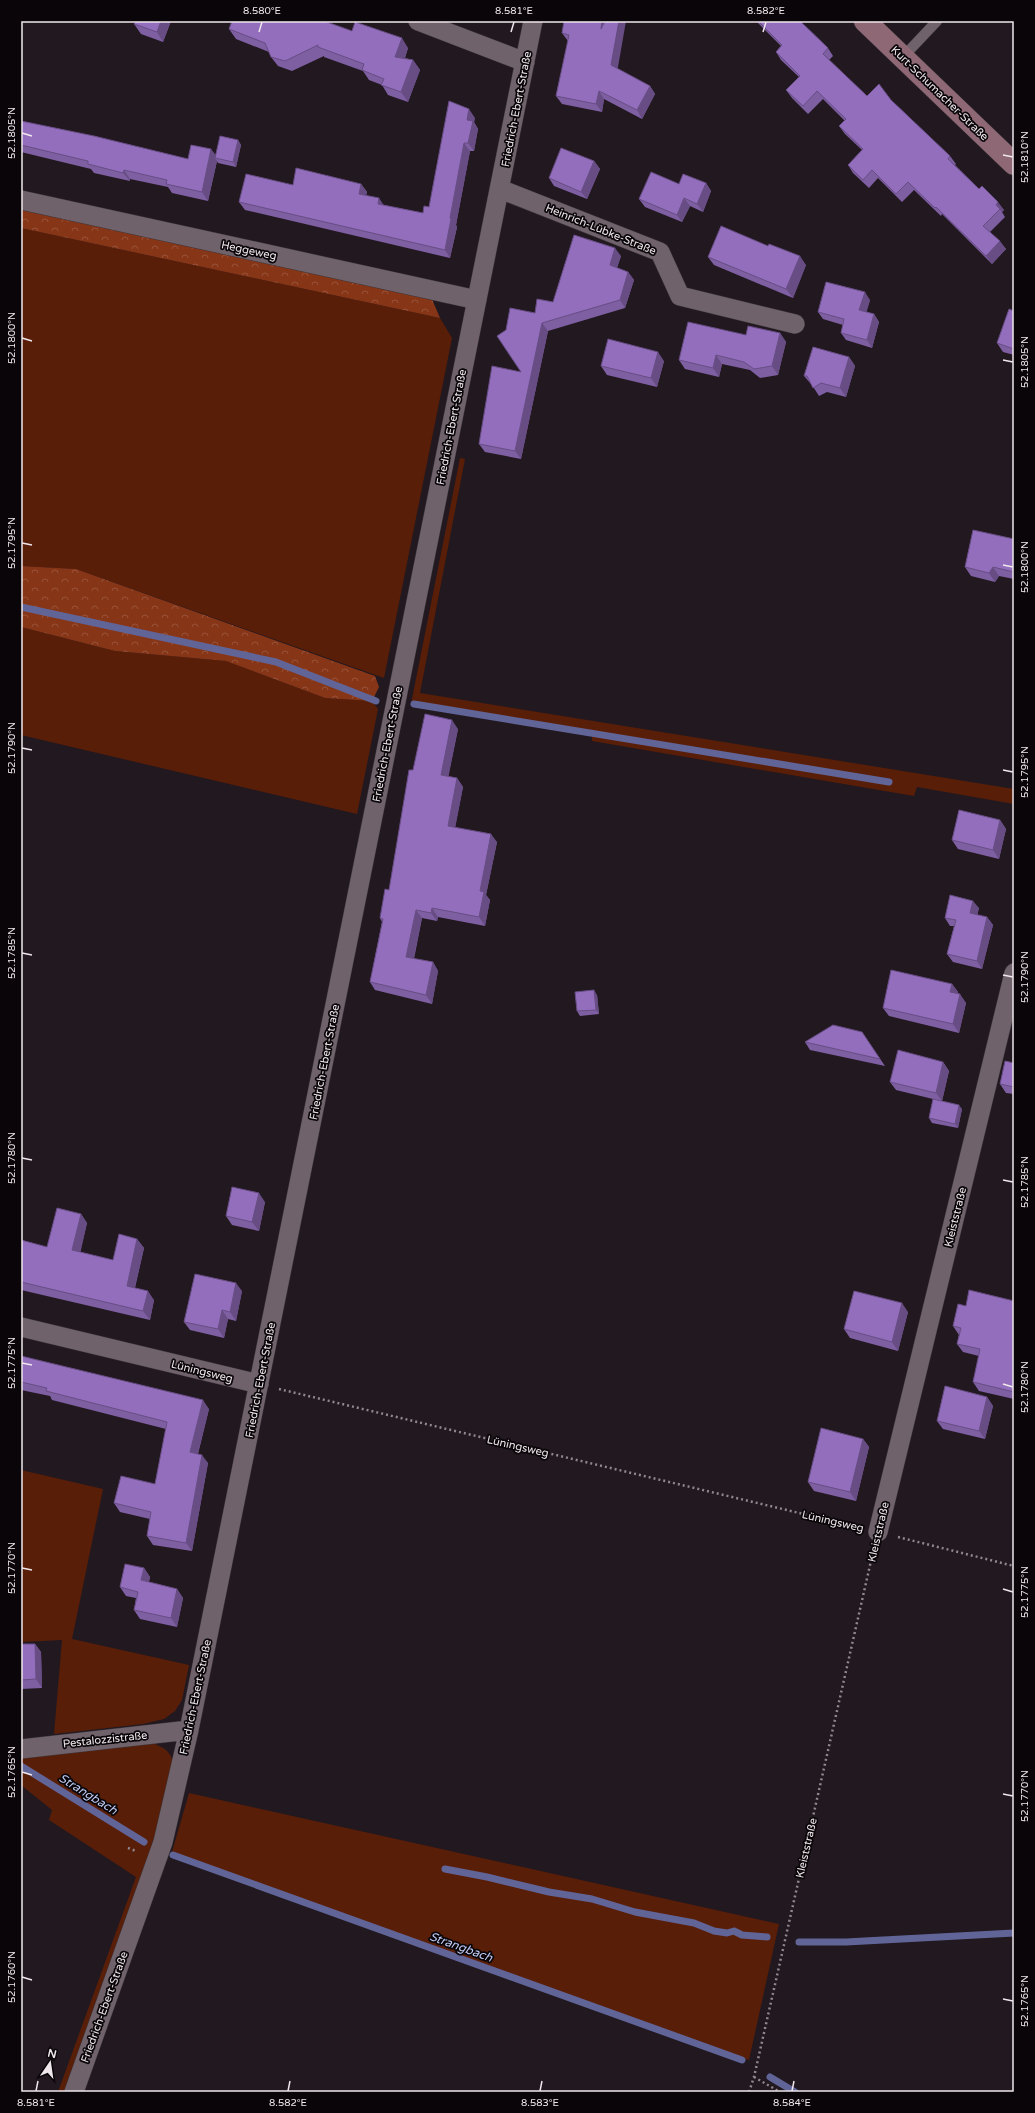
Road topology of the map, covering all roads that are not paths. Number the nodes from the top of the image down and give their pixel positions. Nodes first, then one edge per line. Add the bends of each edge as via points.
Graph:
1 (418, 21) edge
2 (533, 21) edge
3 (865, 21) edge
4 (937, 21) edge
5 (903, 57) junction
6 (525, 62) junction
7 (1014, 164) edge
8 (500, 189) junction
9 (21, 200) edge
10 (477, 300) junction
11 (796, 324) dead end
12 (1014, 973) edge
13 (1007, 1033) edge
14 (21, 1327) edge
15 (259, 1384) junction
16 (878, 1532) road end
17 (189, 1730) junction
18 (21, 1749) edge
19 (74, 2092) edge

1 - 6 street
2 - 6 street, Friedrich-Ebert-Straße
3 - 5 street, Kurt-Schumacher-Straße
4 - 5 lane
5 - 7 street, Kurt-Schumacher-Straße
6 - 8 street, Friedrich-Ebert-Straße
8 - 10 street, Friedrich-Ebert-Straße
8 - 11 street, Heinrich-Lübke-Straße via 660,252 680,296
9 - 10 street, Heggeweg
10 - 15 street, Friedrich-Ebert-Straße
12 - 13 street, Kleiststraße
13 - 16 street, Kleiststraße
14 - 15 street, Lüningsweg
15 - 17 street, Friedrich-Ebert-Straße
17 - 18 street, Pestalozzistraße
17 - 19 street, Friedrich-Ebert-Straße via 163,1842

